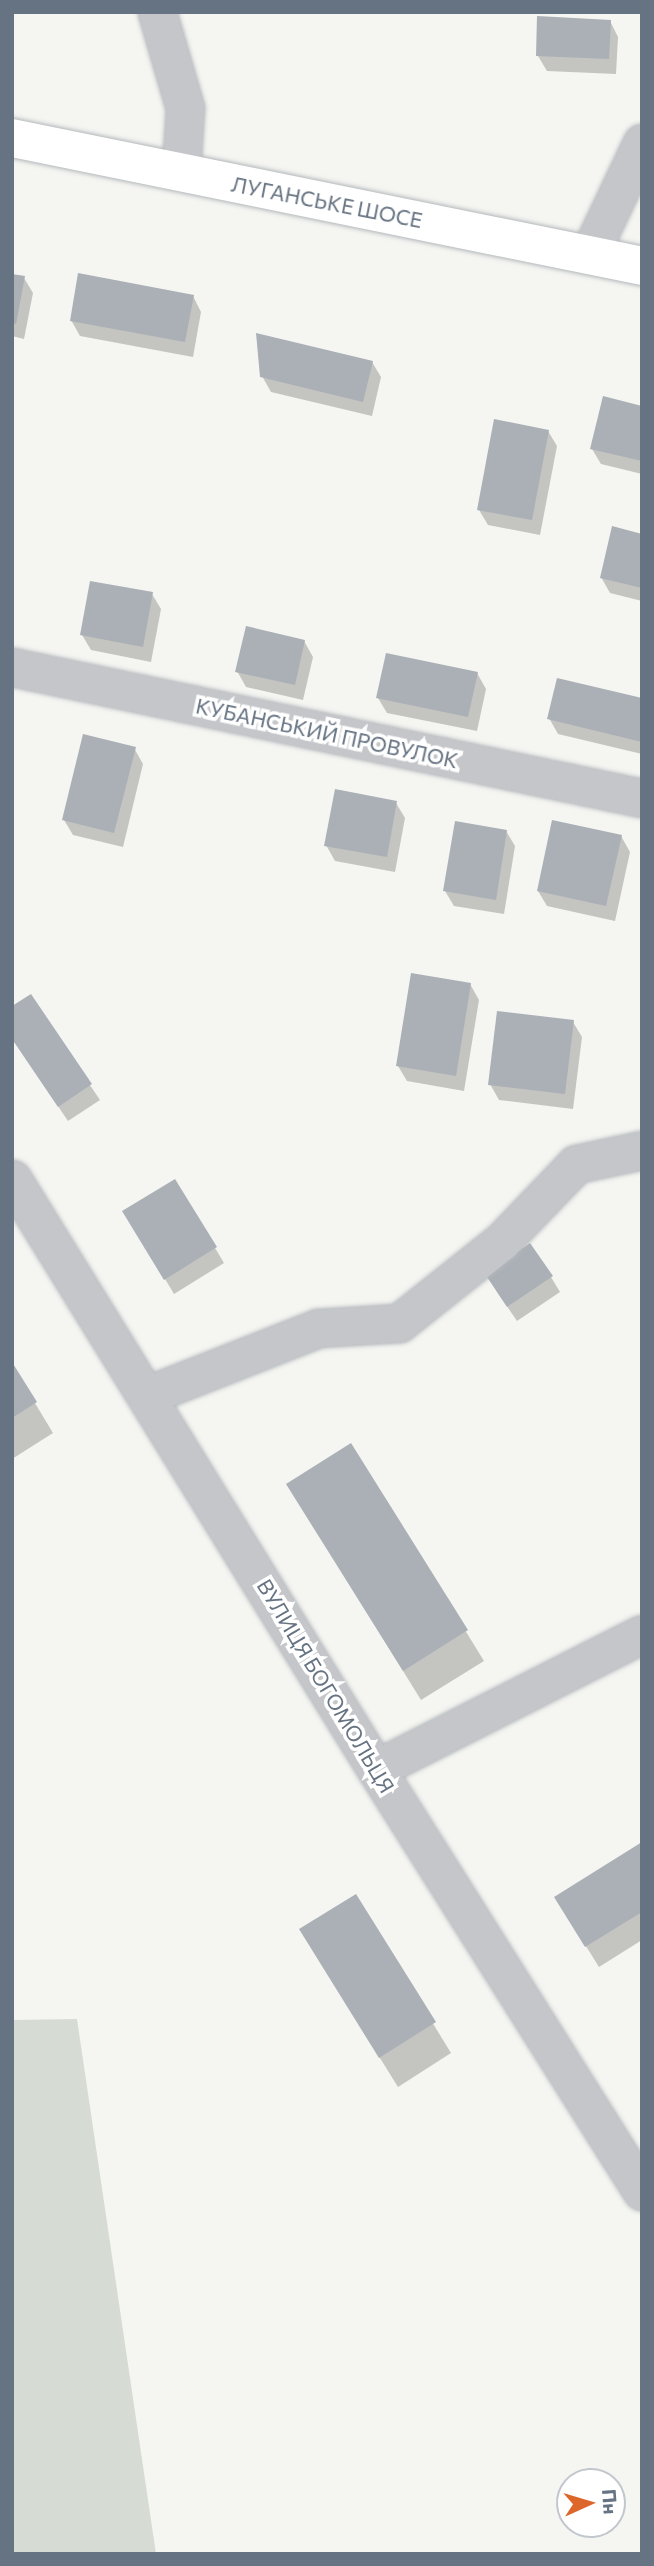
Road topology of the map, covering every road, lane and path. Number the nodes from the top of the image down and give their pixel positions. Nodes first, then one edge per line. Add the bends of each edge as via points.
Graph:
1 (157, 12) edge
2 (12, 138) edge
3 (642, 143) edge
4 (181, 173) junction
5 (589, 255) junction
6 (642, 266) edge
7 (12, 667) edge
8 (642, 798) edge
9 (642, 1150) edge
10 (12, 1180) edge
11 (148, 1395) junction
12 (642, 1634) edge
13 (376, 1769) junction
14 (642, 2191) edge

1 - 4 street via 185,108
2 - 4 main road, ЛУГАНСЬКЕ ШОСЕ
3 - 5 street
4 - 5 main road, ЛУГАНСЬКЕ ШОСЕ
5 - 6 main road, ЛУГАНСЬКЕ ШОСЕ
7 - 8 street, КУБАНСЬКИЙ ПРОВУЛОК
9 - 11 street via 576,1164 501,1242 399,1323 318,1328
10 - 11 street, ВУЛИЦЯ БОГОМОЛЬЦЯ
11 - 13 street, ВУЛИЦЯ БОГОМОЛЬЦЯ
12 - 13 street
13 - 14 street, ВУЛИЦЯ БОГОМОЛЬЦЯ

